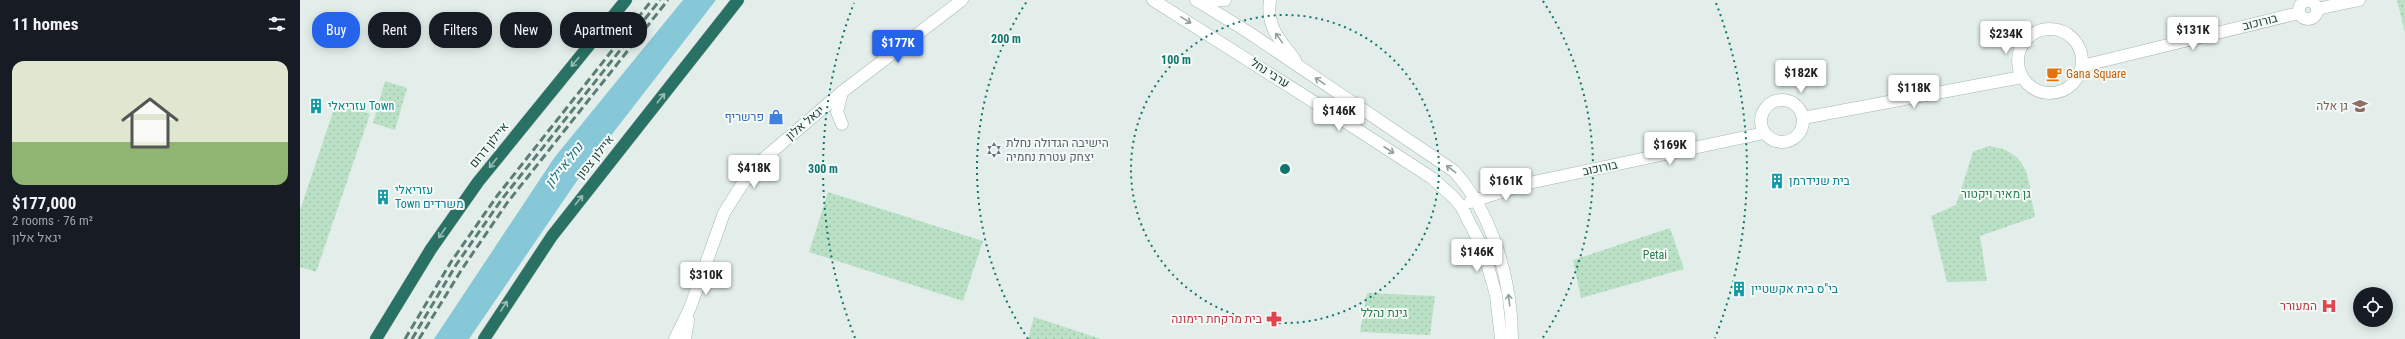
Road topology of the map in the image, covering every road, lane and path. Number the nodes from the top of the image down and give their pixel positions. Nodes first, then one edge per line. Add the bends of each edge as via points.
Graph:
1 (626, 0) edge
2 (738, 0) edge
3 (744, 0) edge
4 (962, 0) edge
5 (1153, 0) edge
6 (1197, 0) edge
7 (1225, 0) edge
8 (1270, 0) edge
9 (2359, 0) edge
10 (696, 54) junction
11 (2082, 66) junction
12 (1302, 69) junction
13 (2022, 77) junction
14 (842, 92) junction
15 (1803, 118) junction
16 (842, 124) dead end
17 (1764, 133) junction
18 (1476, 198) junction
19 (1461, 206) junction
20 (690, 308) junction
21 (376, 339) edge
22 (484, 339) edge
23 (675, 339) edge
24 (686, 339) edge
25 (1501, 339) edge
26 (1512, 339) edge

1 -> 21 highway, איילון דרום via 478,182 431,249
2 - 10 highway, איילון צפון
3 - 10 highway
4 - 14 street, יגאל אלון
5 -> 19 street, ערבי נחל via 1237,51 1432,178
6 - 7 street
6 - 12 street, ערבי נחל
12 -> 8 street via 1270,23
9 - 11 street, בורוכוב via 2317,9 2314,17 2310,19 2304,19 2299,13
22 -> 10 highway, איילון צפון via 552,236
11 - 13 street via 2074,82 2059,92 2048,94 2038,91
11 - 13 street via 2082,56 2073,38 2056,29 2046,29 2035,32 2021,47 2018,57
18 -> 12 street, ערבי נחל via 1454,171
13 - 15 street
14 - 16 street via 837,112
14 - 20 street, יגאל אלון via 771,151 741,186 724,213
15 - 17 street via 1802,129 1792,140 1777,142
15 - 17 street via 1796,105 1778,101 1764,111 1761,118
17 - 18 street, בורוכוב via 1529,183
18 - 19 street, בורוכוב
26 -> 18 street, ערבי נחל via 1506,273
19 - 25 street, ערבי נחל via 1483,248 1496,295
20 - 23 street, יגאל אלון
20 - 24 street, יגאל אלון

